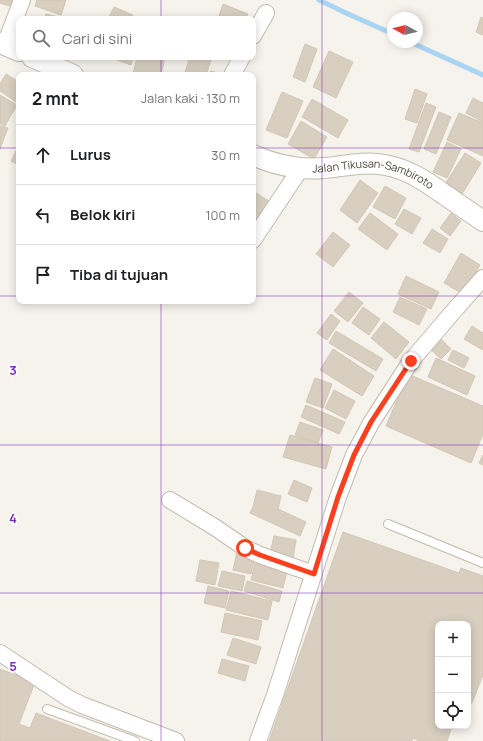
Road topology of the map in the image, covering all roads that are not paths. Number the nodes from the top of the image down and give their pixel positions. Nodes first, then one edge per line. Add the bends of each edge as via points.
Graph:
1 (22, 0) edge
2 (266, 13) dead end
3 (17, 16) edge
4 (16, 20) edge
5 (256, 31) edge
6 (8, 47) edge
7 (39, 60) edge
8 (240, 60) edge
9 (66, 72) edge
10 (234, 72) edge
11 (256, 156) edge
12 (301, 168) junction
13 (483, 221) edge
14 (256, 236) edge
15 (483, 278) edge
16 (170, 500) dead end
17 (388, 524) dead end
18 (483, 563) edge
19 (314, 574) junction
20 (0, 653) edge
21 (47, 709) dead end
22 (135, 741) edge
23 (176, 741) edge
24 (258, 741) edge

1 - 3 street
2 - 5 street
4 - 6 street
7 - 9 street
8 - 10 street
11 - 12 street, Jalan Tikusan-Sambiroto
12 - 13 street, Jalan Tikusan-Sambiroto via 386,165 423,180
12 - 14 street
15 - 19 street via 411,361 371,422 354,455 338,497
16 - 19 street via 245,548
17 - 18 lane
19 - 24 street
20 - 23 street via 82,705
21 - 22 lane

